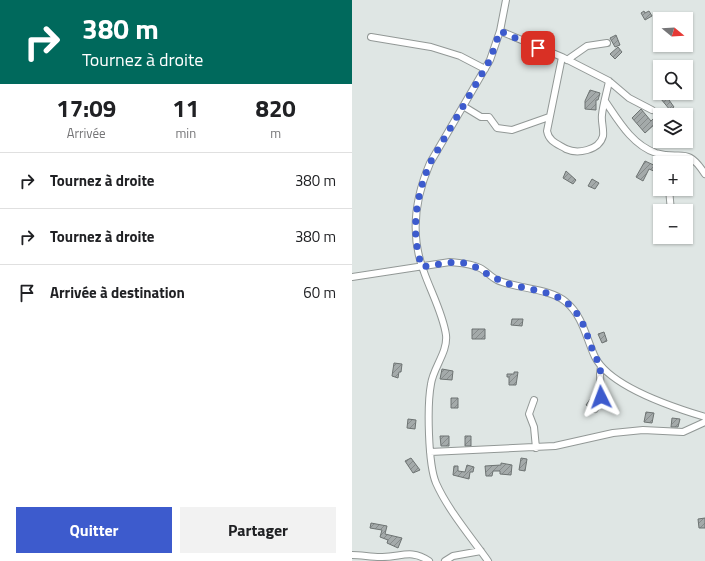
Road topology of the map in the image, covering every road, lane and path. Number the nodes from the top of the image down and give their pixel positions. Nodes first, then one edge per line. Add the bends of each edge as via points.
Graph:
1 (506, 0) edge
2 (500, 31) junction
3 (371, 37) dead end
4 (607, 43) dead end
5 (564, 59) junction
6 (485, 69) junction
7 (609, 82) junction
8 (605, 101) junction
9 (463, 106) junction
10 (652, 110) dead end
11 (549, 117) junction
12 (666, 155) joint
13 (705, 174) edge
14 (422, 267) junction
15 (352, 277) edge
16 (601, 366) junction
17 (534, 400) dead end
18 (595, 409) dead end
19 (705, 417) edge
20 (705, 422) edge
21 (536, 448) junction
22 (430, 452) junction
23 (481, 551) junction
24 (352, 555) edge
25 (429, 561) edge
26 (445, 561) edge
27 (488, 561) edge

1 - 2 street
2 - 5 street
2 - 6 street
3 - 6 street via 444,51
4 - 5 street via 587,46
5 - 7 street
5 - 11 street
6 - 9 street
7 - 8 street
7 - 10 street via 629,98
8 - 11 street via 602,116 603,136 592,148 576,152 553,142 547,131
8 - 12 street via 631,137 655,153
9 - 11 street via 481,117 489,117 497,128 509,130
9 - 14 street via 422,182 417,203 416,227 416,246
12 - 13 street via 690,157
14 - 15 street
14 - 16 street via 450,262 463,263 480,268 501,281 559,297 575,311
14 - 22 street via 446,335 444,350 431,384
16 - 18 street via 601,397
16 - 19 street via 620,381 651,399
17 - 21 street via 529,414 534,427
20 - 21 street via 683,432 643,430 613,433 576,443
21 - 22 street
22 - 23 street via 431,468 436,483
23 - 26 street via 453,556
23 - 27 street
24 - 25 street via 382,558 407,554 421,556

